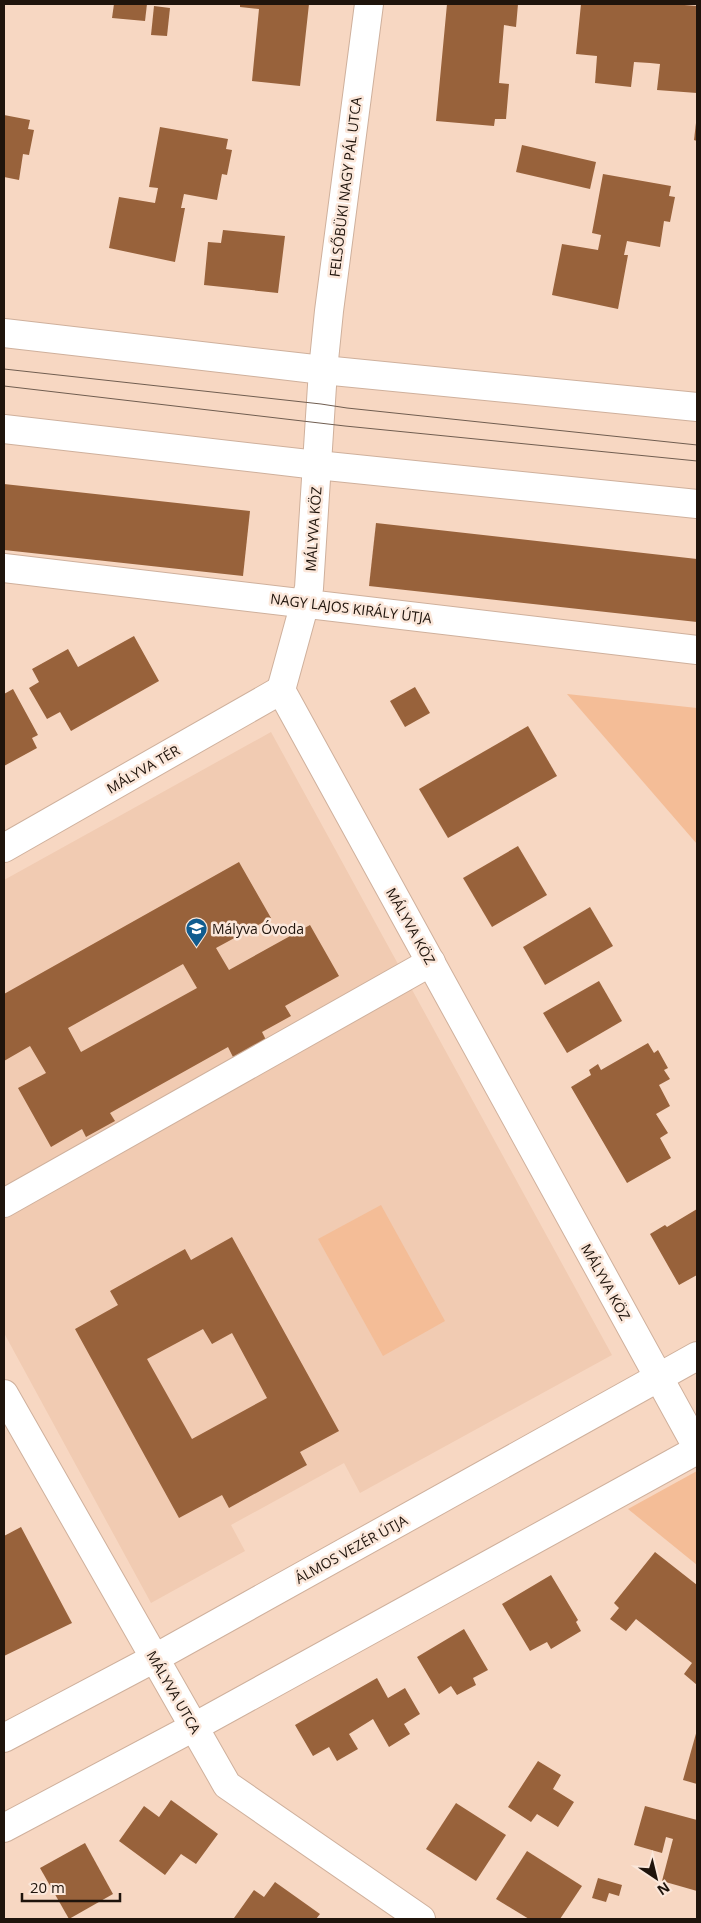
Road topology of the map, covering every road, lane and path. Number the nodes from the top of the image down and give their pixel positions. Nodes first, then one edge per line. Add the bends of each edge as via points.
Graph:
1 (369, 4) edge
2 (4, 333) edge
3 (324, 370) junction
4 (697, 407) edge
5 (4, 429) edge
6 (317, 465) junction
7 (697, 504) edge
8 (4, 568) edge
9 (304, 603) junction
10 (697, 650) edge
11 (281, 690) junction
12 (4, 848) edge
13 (431, 962) junction
14 (4, 1203) edge
15 (697, 1356) edge
16 (658, 1378) junction
17 (4, 1394) edge
18 (697, 1449) edge
19 (155, 1658) junction
20 (194, 1727) junction
21 (4, 1738) edge
22 (4, 1828) edge
23 (421, 1919) edge

1 - 3 street, FELSŐBÜKI NAGY PÁL UTCA
2 - 3 street
3 - 4 street
3 - 6 street, MÁLYVA KÖZ
5 - 6 street
6 - 7 street
6 - 9 street, MÁLYVA KÖZ via 309,588
8 - 9 street, NAGY LAJOS KIRÁLY ÚTJA
9 - 10 street, NAGY LAJOS KIRÁLY ÚTJA
9 - 11 street, MÁLYVA KÖZ
11 - 12 street, MÁLYVA TÉR
11 - 13 street, MÁLYVA KÖZ
13 - 14 street
13 - 16 street, MÁLYVA KÖZ
15 - 16 street, ÁLMOS VEZÉR ÚTJA
16 - 18 street, MÁLYVA KÖZ
16 - 19 street, ÁLMOS VEZÉR ÚTJA
17 - 19 street, MÁLYVA UTCA
18 - 20 street
19 - 20 street, MÁLYVA UTCA
19 - 21 street, ÁLMOS VEZÉR ÚTJA
20 - 22 street
20 - 23 street, MÁLYVA UTCA via 226,1785

